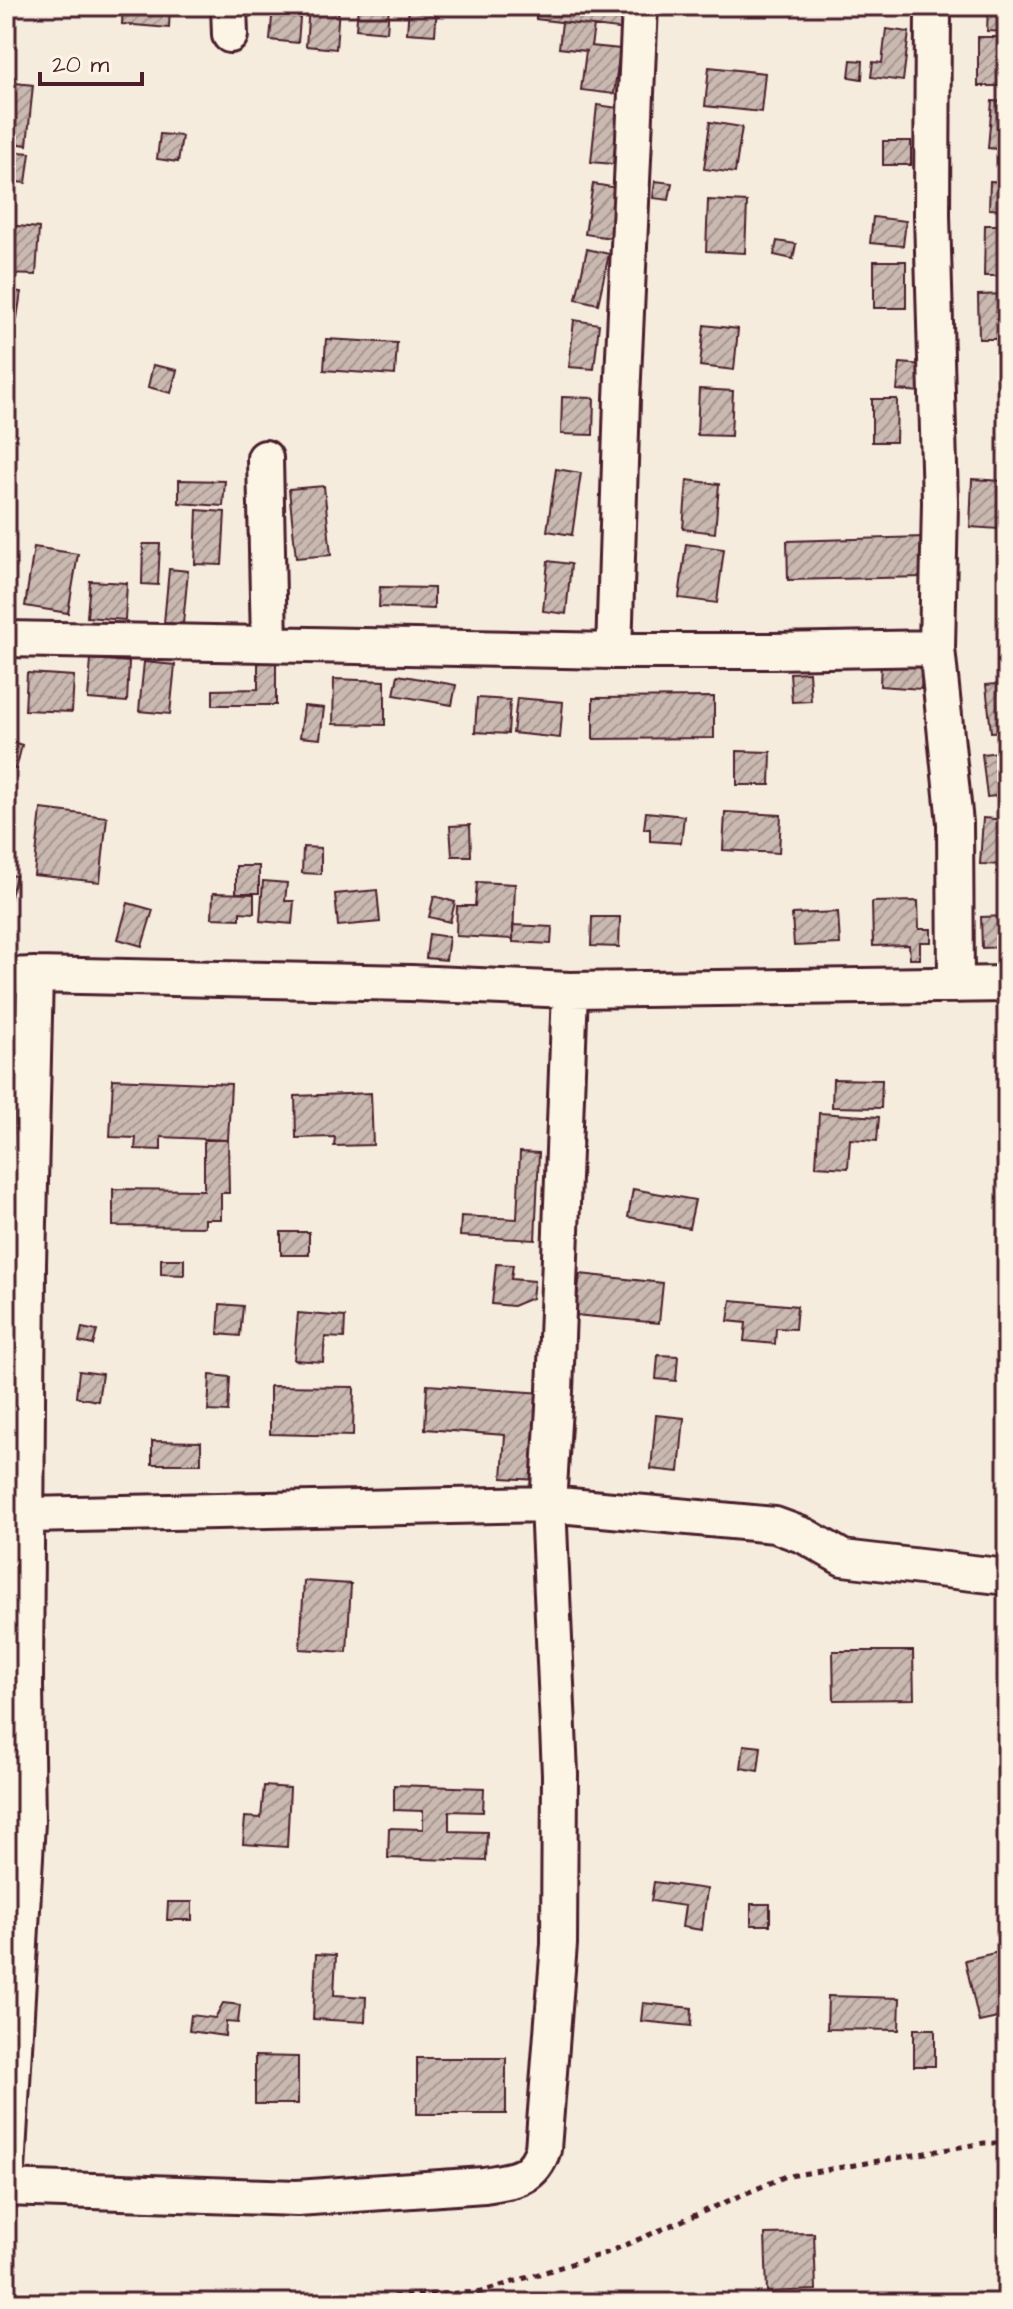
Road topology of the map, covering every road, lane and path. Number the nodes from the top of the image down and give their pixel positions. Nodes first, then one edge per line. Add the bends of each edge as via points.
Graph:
1 (640, 6) edge
2 (933, 6) edge
3 (265, 458) dead end
4 (6, 639) edge
5 (269, 643) junction
6 (937, 648) junction
7 (614, 651) junction
8 (20, 976) edge
9 (1007, 984) edge
10 (956, 985) junction
11 (570, 990) junction
12 (548, 1504) junction
13 (27, 1515) junction
14 (1007, 1577) edge
15 (1007, 2143) edge
16 (261, 2303) edge

1 - 7 street
2 - 6 street
3 - 5 street
4 - 5 street
5 - 7 street
6 - 7 street
6 - 10 street via 955,823
8 - 11 street
8 - 13 street via 28,1264
9 - 10 street
10 - 11 street
11 - 12 street
12 - 13 street
12 - 13 street via 560,1774 559,1944 538,2165 513,2180 484,2185 297,2198 6,2188 27,1822
12 - 14 street via 775,1525 857,1561
15 - 16 path via 784,2177 609,2252 481,2292

